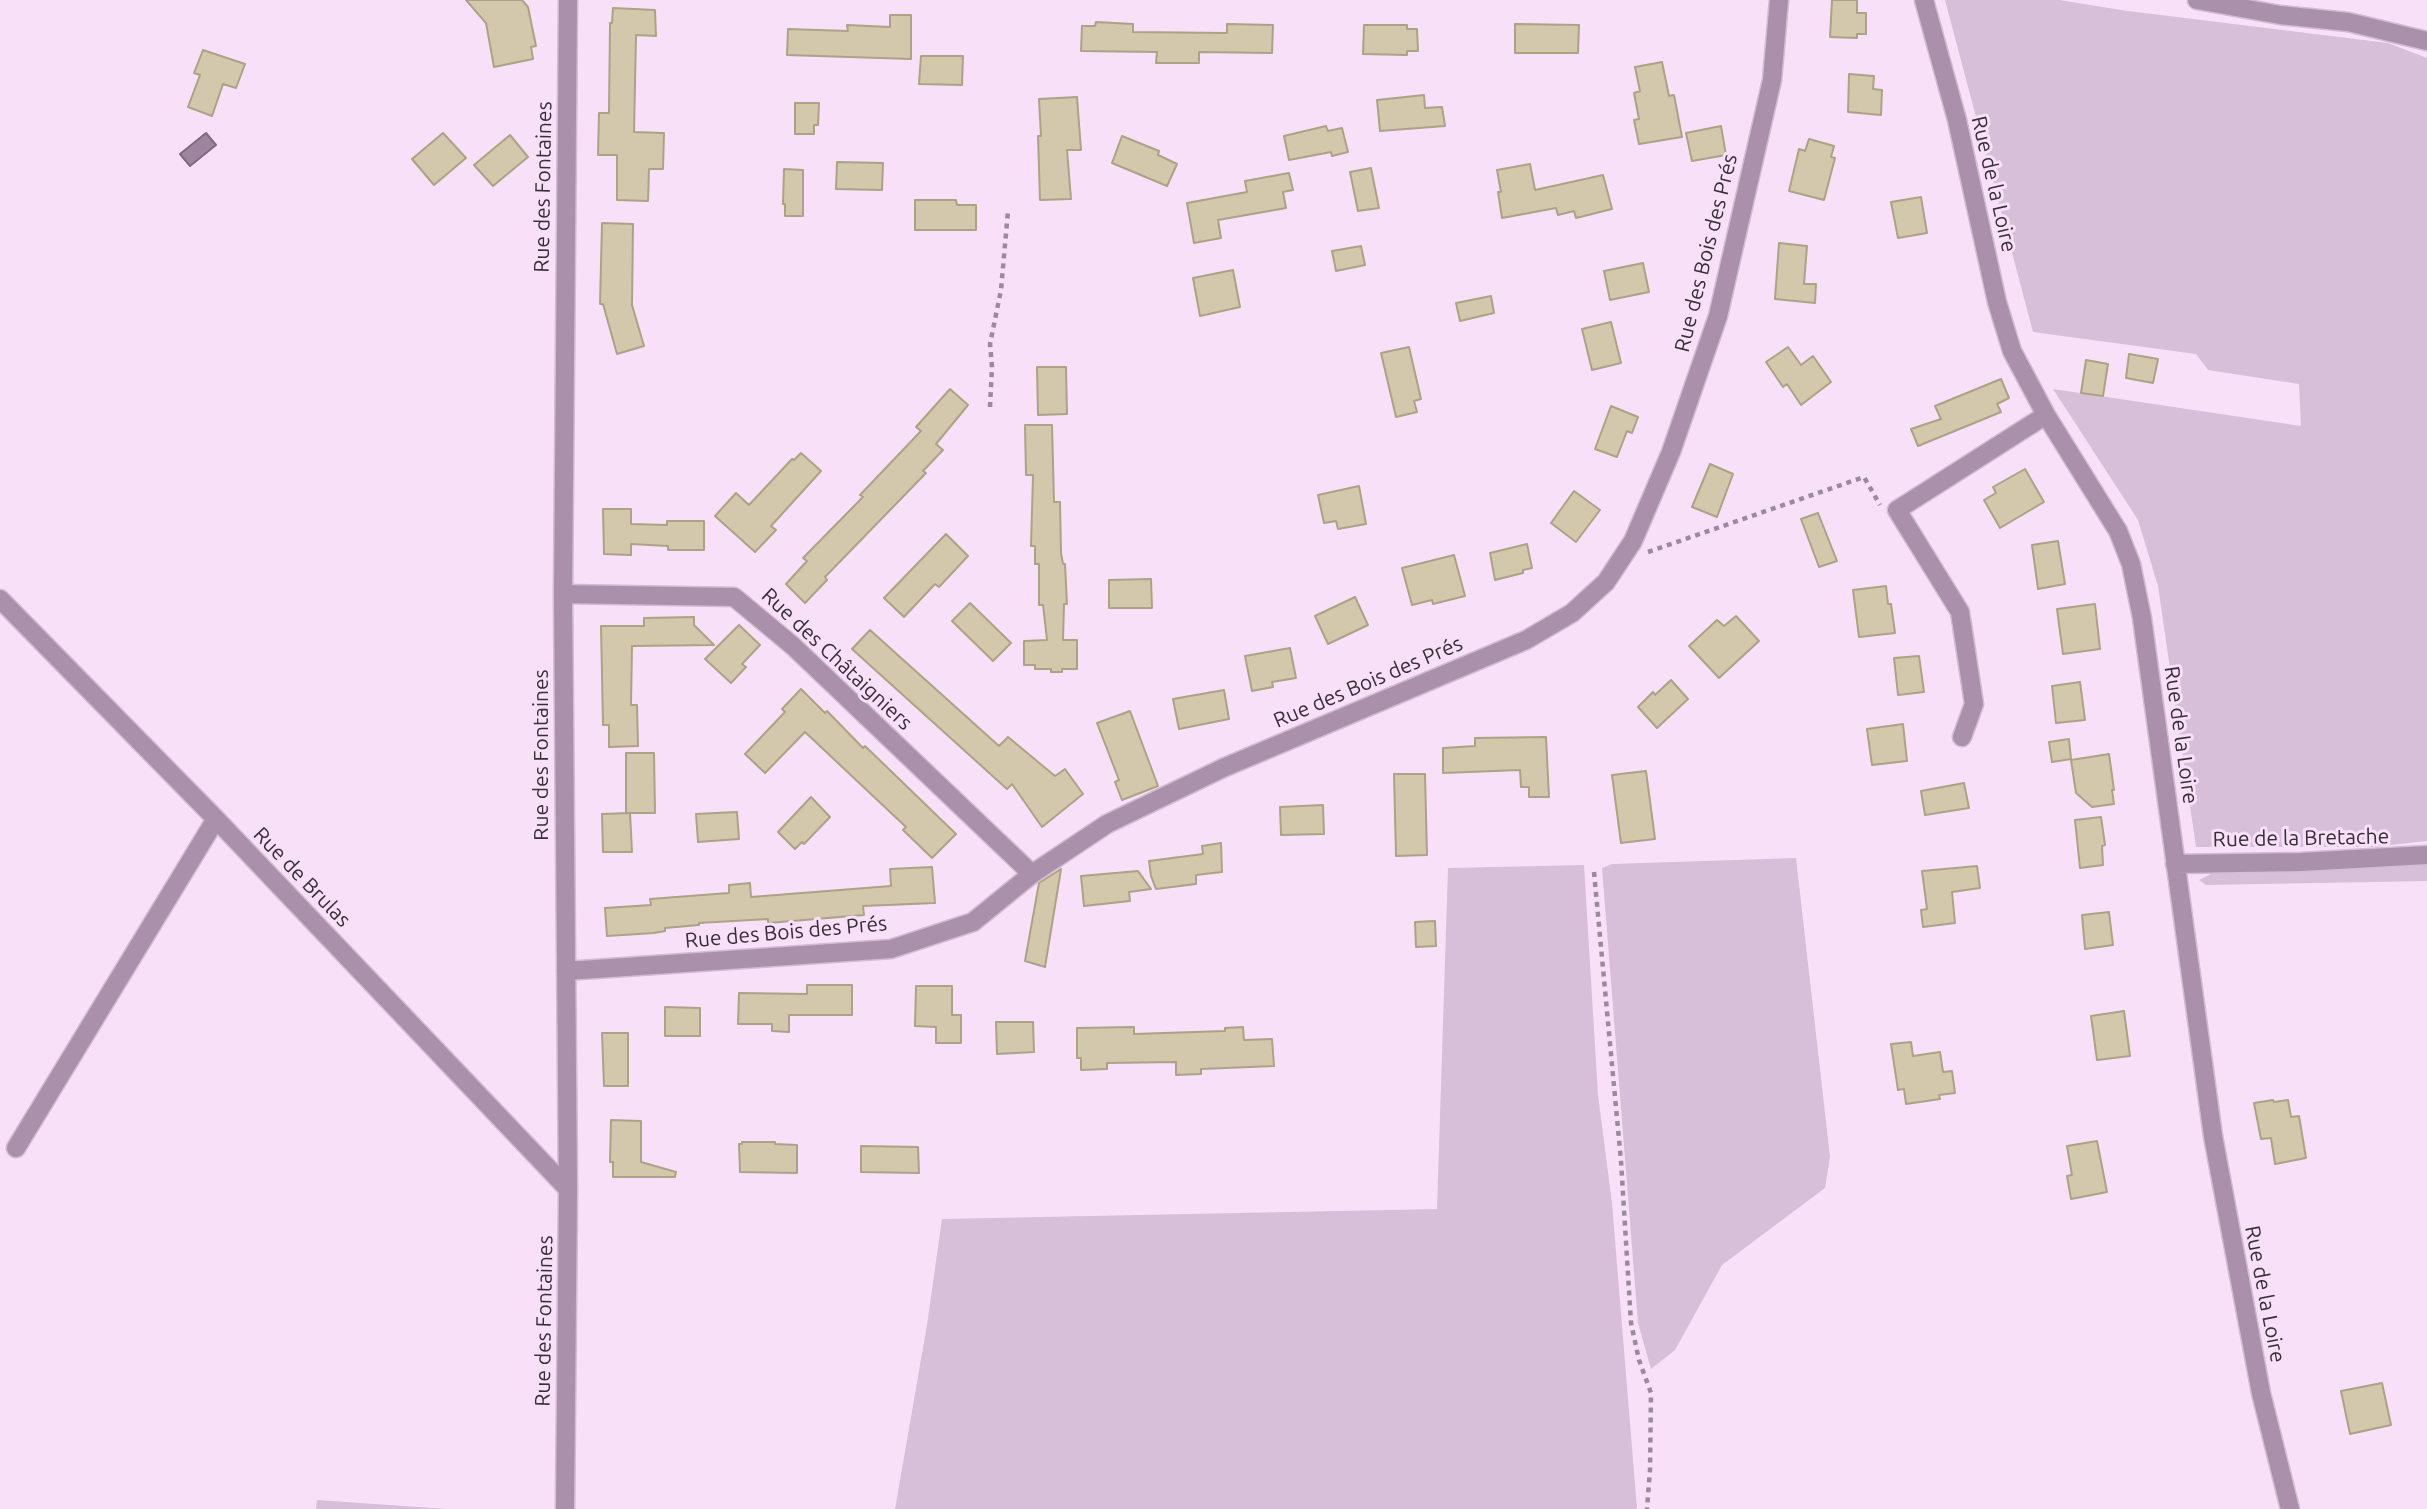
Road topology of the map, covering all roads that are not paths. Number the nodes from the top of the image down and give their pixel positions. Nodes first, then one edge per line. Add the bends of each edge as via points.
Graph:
1 (568, 0) edge
2 (1779, 0) edge
3 (1924, 0) edge
4 (2197, 0) edge
5 (2427, 41) edge
6 (2046, 415) junction
7 (563, 594) junction
8 (0, 598) edge
9 (1962, 737) dead end
10 (216, 819) junction
11 (2427, 855) edge
12 (2175, 864) junction
13 (1032, 874) junction
14 (566, 971) junction
15 (16, 1148) dead end
16 (568, 1189) junction
17 (565, 1509) edge
18 (2290, 1509) edge

1 - 7 street, Rue des Fontaines
2 - 13 street, Rue des Bois des Prés via 1772,80 1718,316 1671,452 1633,541 1606,582 1572,613 1526,640 1223,768 1107,824
3 - 6 street, Rue de la Loire via 1957,120 1997,302 2012,351
4 - 5 street via 2348,22
6 - 9 street via 1897,510 1960,612 1974,704
6 - 12 street, Rue de la Loire via 2118,531 2131,564
7 - 13 street, Rue des Châtaigniers via 734,597 793,646
7 - 14 street, Rue des Fontaines
8 - 10 street, Rue de Brulas
10 - 15 street
10 - 16 street, Rue de Brulas
11 - 12 street, Rue de la Bretache
12 - 18 street, Rue de la Loire via 2213,1136 2261,1393
13 - 14 street, Rue des Bois des Prés via 973,922 891,949
14 - 16 street, Rue des Fontaines
16 - 17 street, Rue des Fontaines

